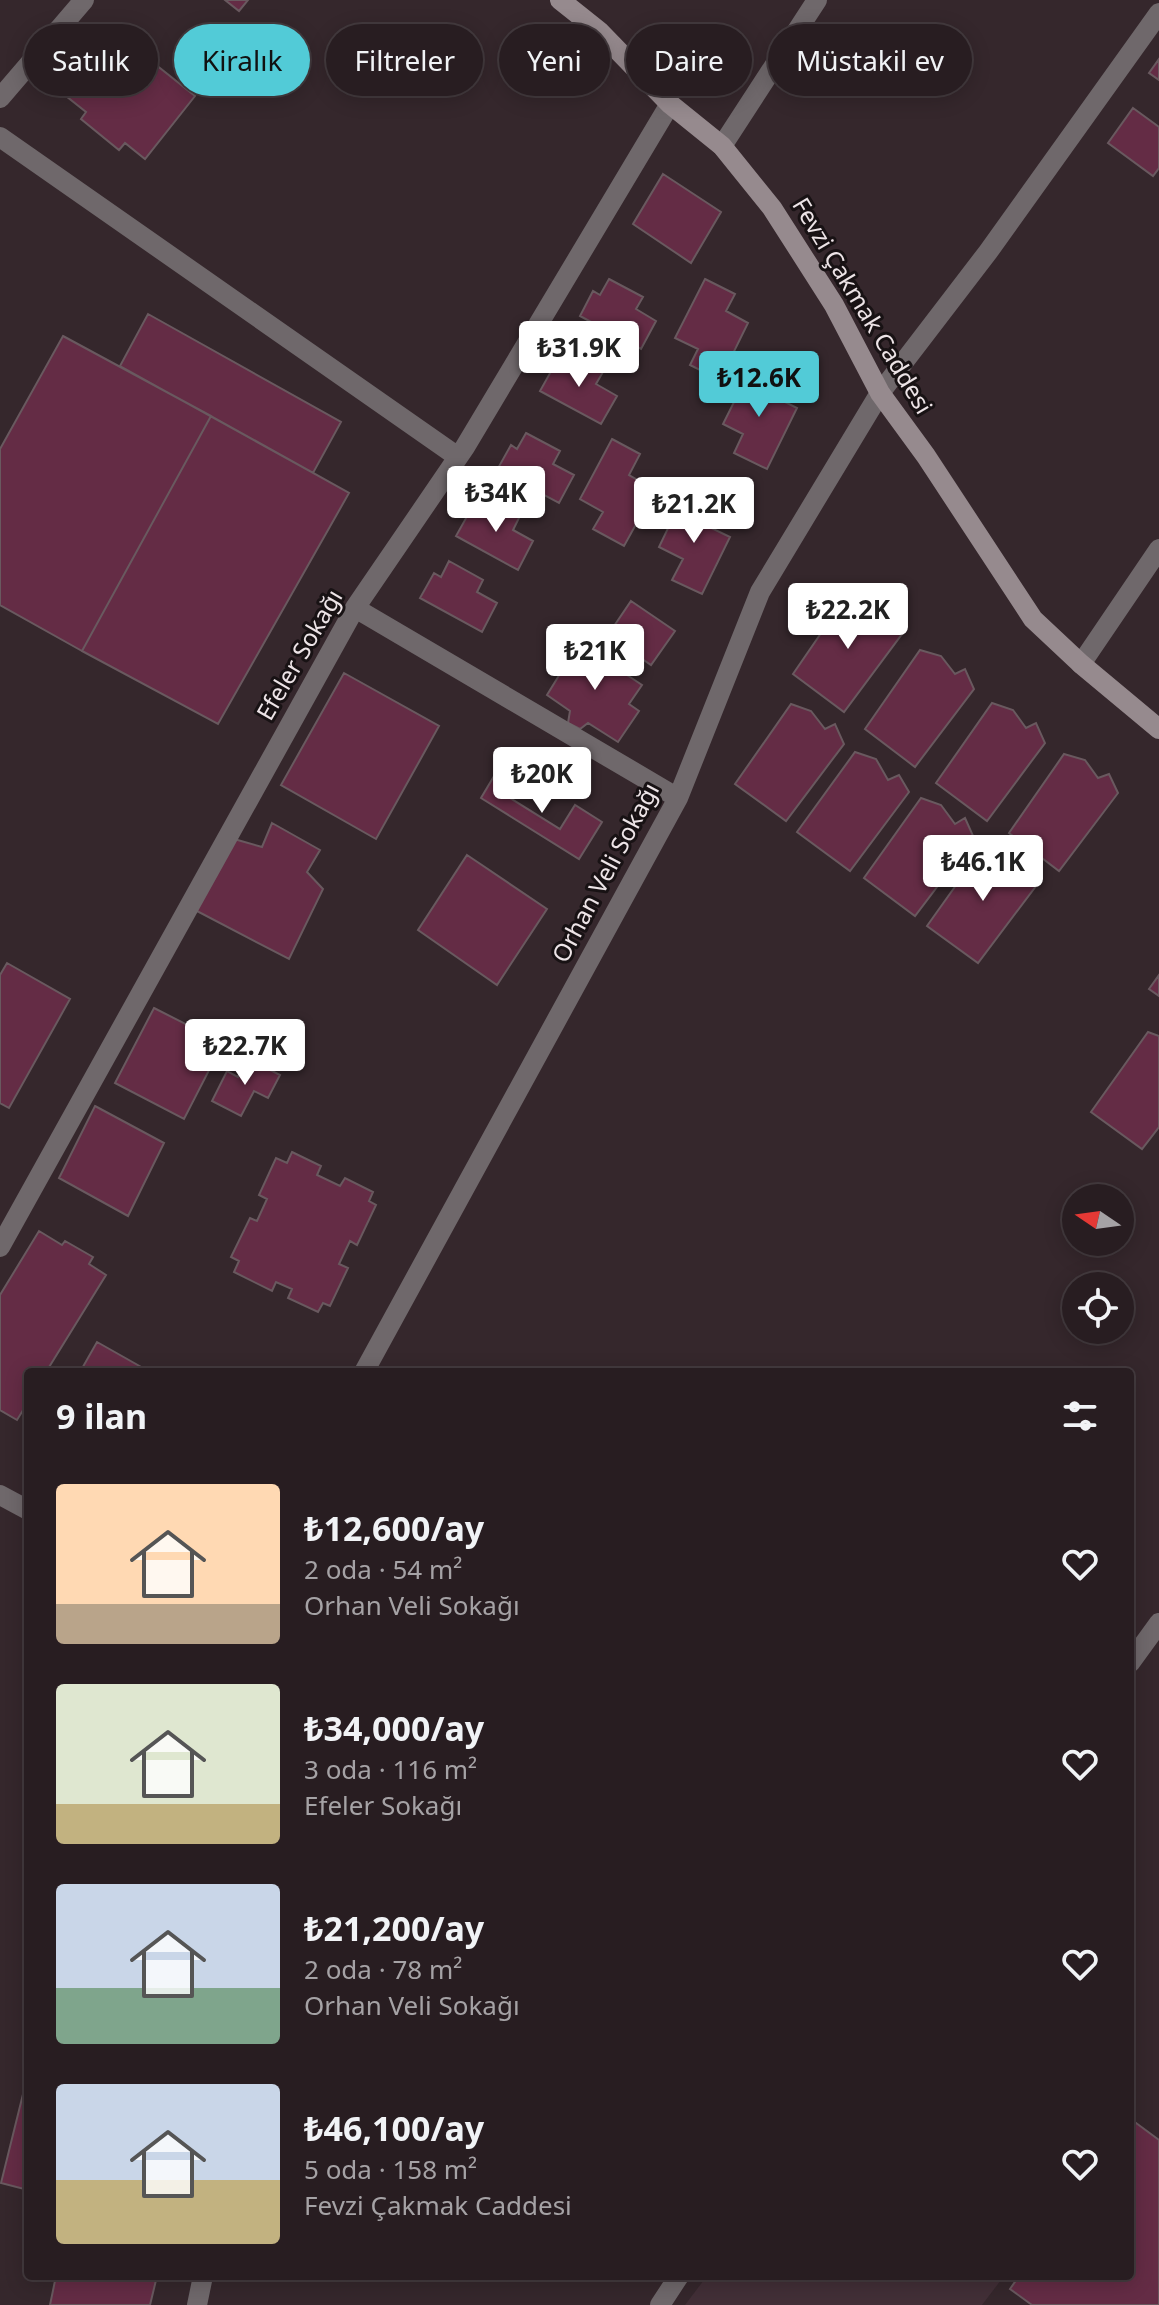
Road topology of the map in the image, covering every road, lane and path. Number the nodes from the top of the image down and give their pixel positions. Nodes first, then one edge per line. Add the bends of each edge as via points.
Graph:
1 (84, 0) edge
2 (817, 0) edge
3 (567, 2) edge
4 (1159, 13) edge
5 (0, 98) edge
6 (670, 104) junction
7 (0, 137) edge
8 (722, 146) junction
9 (880, 393) junction
10 (458, 457) junction
11 (1159, 549) edge
12 (355, 608) junction
13 (1081, 664) junction
14 (1159, 729) edge
15 (678, 798) junction
16 (0, 1247) edge
17 (366, 1368) edge
18 (0, 1495) edge
19 (24, 1508) edge
20 (1159, 1623) edge
21 (1134, 1657) edge
22 (202, 2280) edge
23 (676, 2280) edge
24 (197, 2305) edge
25 (660, 2305) edge

1 - 5 street
2 - 8 street
3 - 6 street, Fevzi Çakmak Caddesi
4 - 9 street, Orhan Veli Sokağı
6 - 8 street, Fevzi Çakmak Caddesi
6 - 10 street, Efeler Sokağı
7 - 10 street
8 - 9 street, Fevzi Çakmak Caddesi via 772,208 834,305
9 - 13 street, Fevzi Çakmak Caddesi via 1033,619
9 - 15 street, Orhan Veli Sokağı via 760,592
10 - 12 street, Efeler Sokağı
11 - 13 street
12 - 15 street
12 - 16 street, Efeler Sokağı
13 - 14 street, Fevzi Çakmak Caddesi
15 - 17 street, Orhan Veli Sokağı
18 - 19 street
20 - 21 street
22 - 24 street
23 - 25 street

